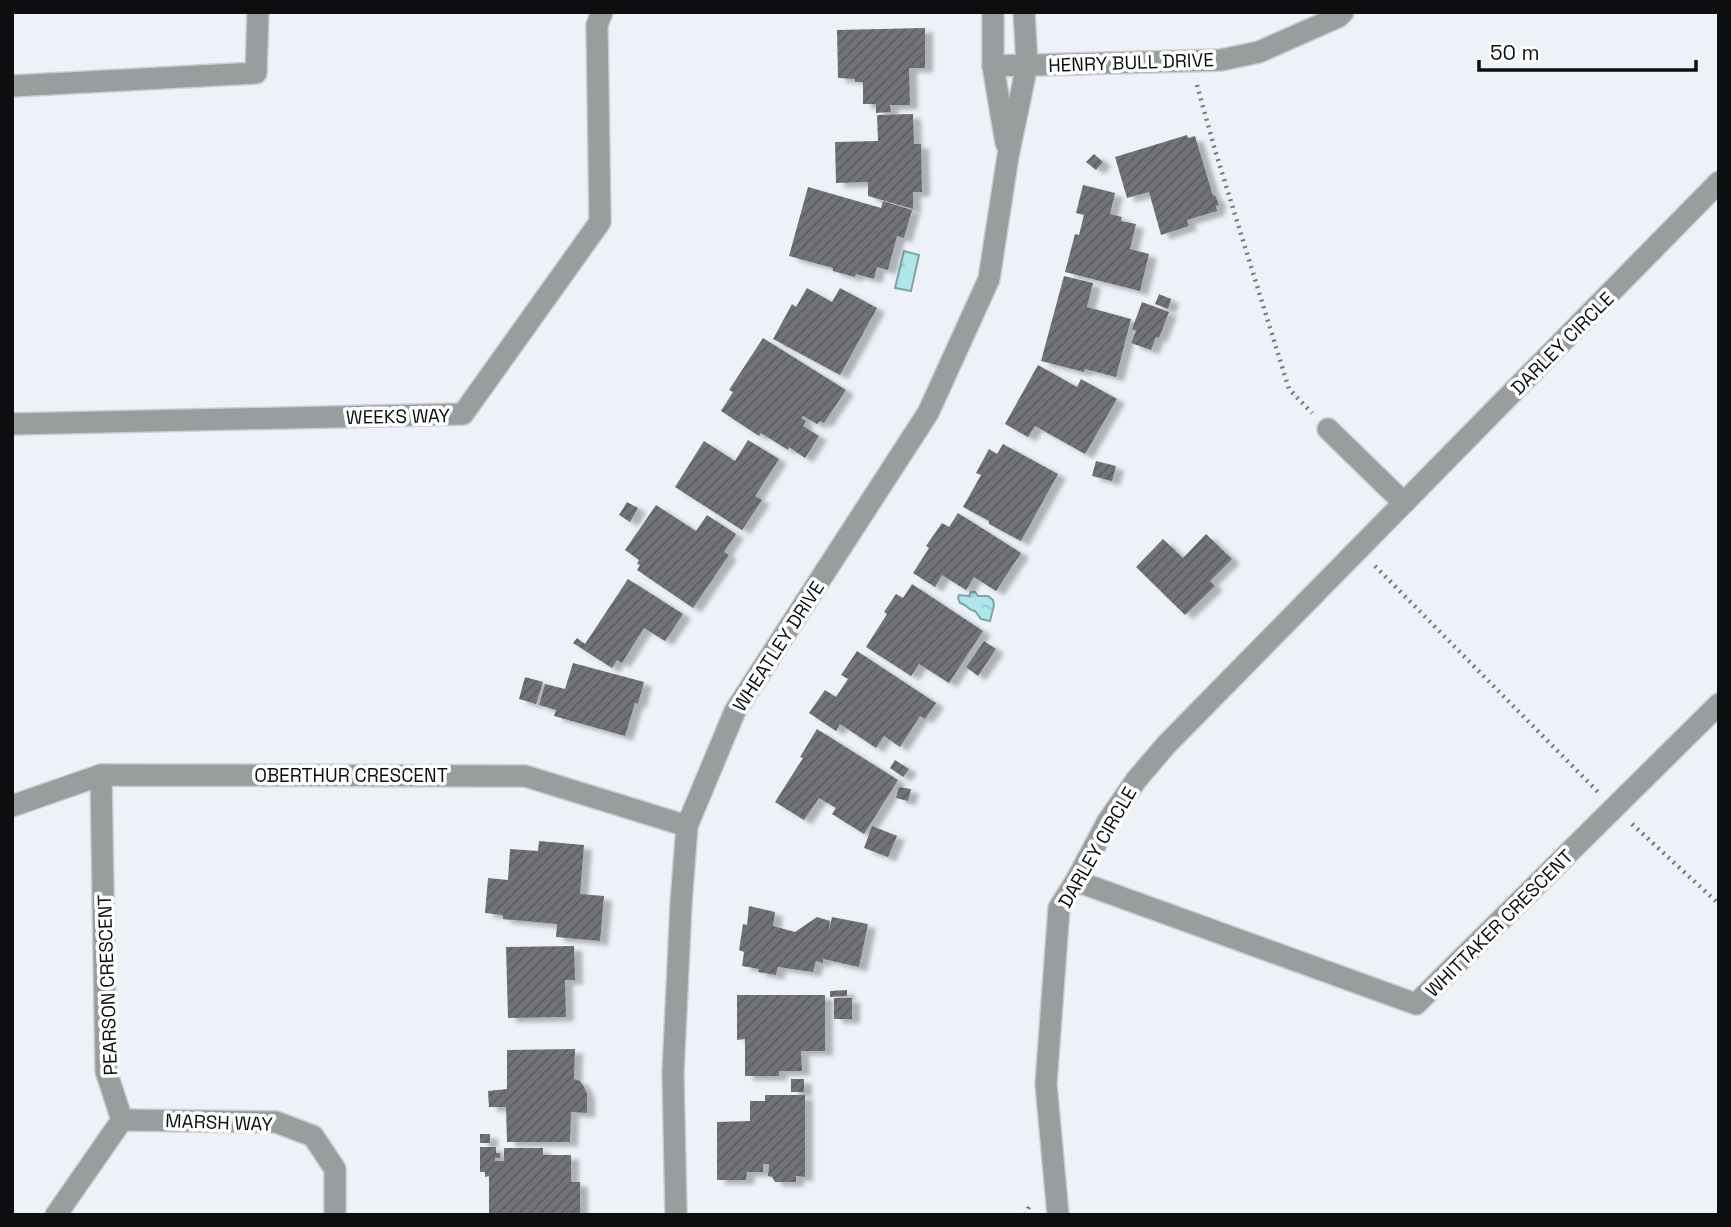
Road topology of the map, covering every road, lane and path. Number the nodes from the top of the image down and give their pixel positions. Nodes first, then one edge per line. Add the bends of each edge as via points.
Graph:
1 (258, 12) edge
2 (603, 12) edge
3 (993, 12) edge
4 (1024, 12) edge
5 (1343, 12) edge
6 (1194, 62) junction
7 (1027, 65) junction
8 (993, 66) junction
9 (12, 86) edge
10 (1008, 156) junction
11 (1719, 182) edge
12 (12, 424) edge
13 (1328, 429) joint
14 (1404, 503) junction
15 (1358, 550) junction
16 (1719, 704) edge
17 (101, 775) junction
18 (12, 806) edge
19 (1614, 808) junction
20 (687, 826) junction
21 (1076, 881) junction
22 (1719, 904) edge
23 (122, 1121) junction
24 (56, 1215) edge
25 (335, 1215) edge
26 (676, 1215) edge
27 (1058, 1215) edge

1 - 9 street via 256,73
2 - 12 street, WEEKS WAY via 597,25 600,222 463,414
3 - 8 street, WHEATLEY DRIVE
4 - 7 street, WHEATLEY DRIVE
5 - 6 street, HENRY BULL DRIVE via 1259,52
6 - 7 street, HENRY BULL DRIVE
6 - 13 path via 1215,150 1289,389
7 - 8 street, HENRY BULL DRIVE
7 - 10 street, WHEATLEY DRIVE
8 - 10 street, WHEATLEY DRIVE
10 - 20 street, WHEATLEY DRIVE via 989,279 928,413 735,711
11 - 14 street, DARLEY CIRCLE
13 - 14 street
14 - 15 street, DARLEY CIRCLE
15 - 19 path
15 - 21 street, DARLEY CIRCLE via 1136,779
16 - 19 street, WHITTAKER CRESCENT
17 - 18 street, OBERTHUR CRESCENT
17 - 20 street, OBERTHUR CRESCENT via 525,776
17 - 23 street, PEARSON CRESCENT via 106,1071
19 - 21 street, WHITTAKER CRESCENT via 1416,1004
19 - 22 path
20 - 26 street, WHEATLEY DRIVE via 673,1073
21 - 27 street, DARLEY CIRCLE via 1059,908 1046,1084
23 - 24 street
23 - 25 street, MARSH WAY via 275,1122 313,1136 335,1169

